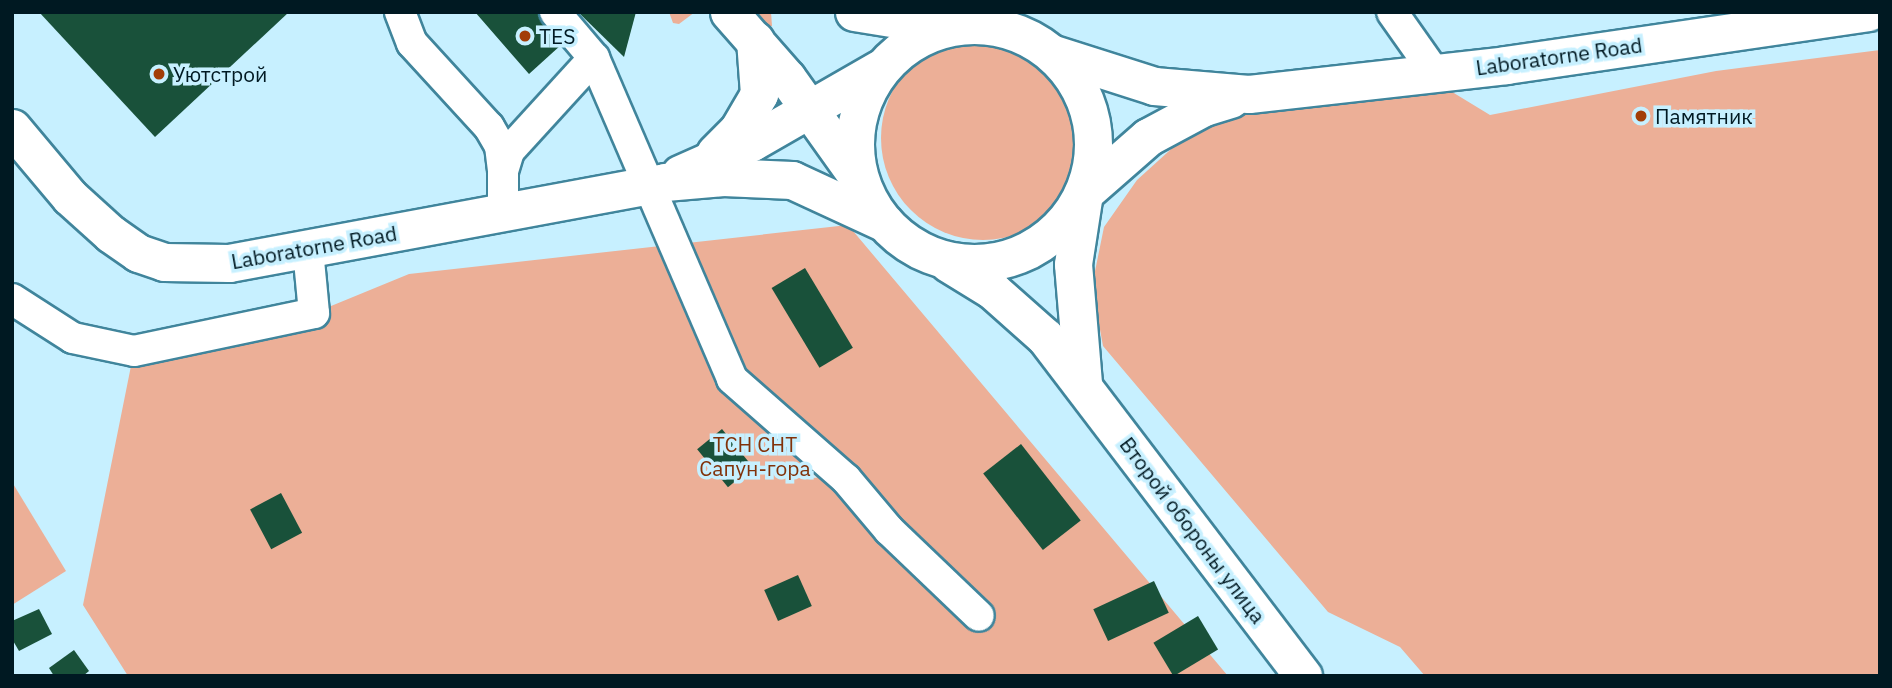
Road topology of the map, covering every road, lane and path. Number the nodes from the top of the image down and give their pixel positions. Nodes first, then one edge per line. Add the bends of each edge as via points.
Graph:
1 (400, 12) edge
2 (555, 12) edge
3 (729, 12) edge
4 (854, 12) edge
5 (1392, 12) edge
6 (1868, 12) edge
7 (1743, 22) edge
8 (947, 27) junction
9 (755, 40) junction
10 (1054, 54) junction
11 (594, 58) junction
12 (886, 65) junction
13 (1435, 73) junction
14 (1249, 94) junction
15 (811, 110) junction
16 (12, 128) edge
17 (711, 156) junction
18 (503, 171) junction
19 (857, 176) junction
20 (659, 184) junction
21 (1084, 193) junction
22 (503, 215) junction
23 (885, 223) junction
24 (308, 249) junction
25 (943, 259) junction
26 (12, 299) edge
27 (1083, 383) junction
28 (979, 616) dead end
29 (1303, 676) edge

1 - 18 lane via 412,43 489,127 500,146
2 - 11 lane
3 - 9 main road
4 - 8 main road
5 - 13 lane
6 - 7 main road, Laboratorne Road
7 - 13 main road, Laboratorne Road
8 - 10 main road via 1006,29
8 - 12 main road via 903,48
9 - 15 main road
9 - 17 main road via 759,94 738,130
10 - 14 main road, Laboratorne Road via 1154,86
10 - 21 main road via 1072,75 1090,112 1094,153
11 - 18 lane via 509,151
11 - 20 lane
12 - 15 main road, Laboratorne Road
12 - 19 main road via 861,103 854,127
13 - 14 main road, Laboratorne Road
14 - 21 main road, Laboratorne Road via 1204,107 1148,137
15 - 17 main road, Laboratorne Road via 752,142
15 - 19 main road
16 - 24 main road, Laboratorne Road via 70,197 138,253 164,262 229,263
17 - 20 main road, Laboratorne Road
18 - 22 lane
19 - 23 main road
20 - 22 main road, Laboratorne Road
20 - 23 main road, Laboratorne Road via 723,177 792,180
20 - 28 lane via 686,276 732,379 846,479 889,530
21 - 25 main road via 1060,228 1026,252 985,263
21 - 27 main road via 1073,264
22 - 24 main road, Laboratorne Road
23 - 25 main road via 912,245
24 - 26 lane via 314,313 134,351 73,338
25 - 27 main road, Второй обороны улица via 1020,312
27 - 29 main road, Второй обороны улица

